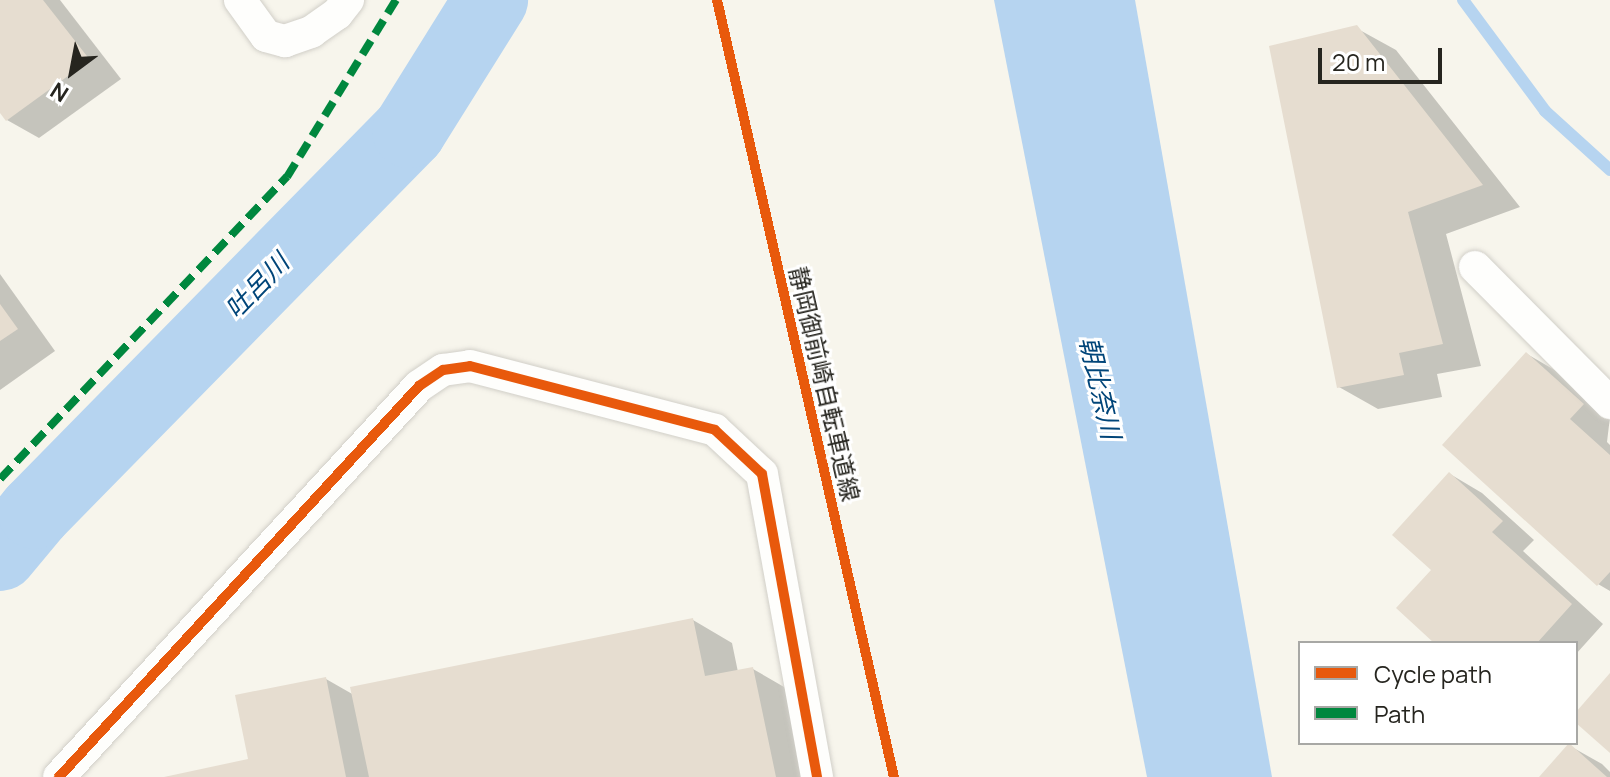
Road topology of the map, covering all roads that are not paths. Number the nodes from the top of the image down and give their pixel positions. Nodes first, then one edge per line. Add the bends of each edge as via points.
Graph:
1 (240, 0) edge
2 (348, 0) edge
3 (1475, 267) dead end
4 (1610, 403) edge
5 (59, 777) edge
6 (817, 777) edge

1 - 2 street via 266,36 285,41 311,32
3 - 4 street
5 - 6 street via 419,386 443,370 470,366 715,430 762,474

